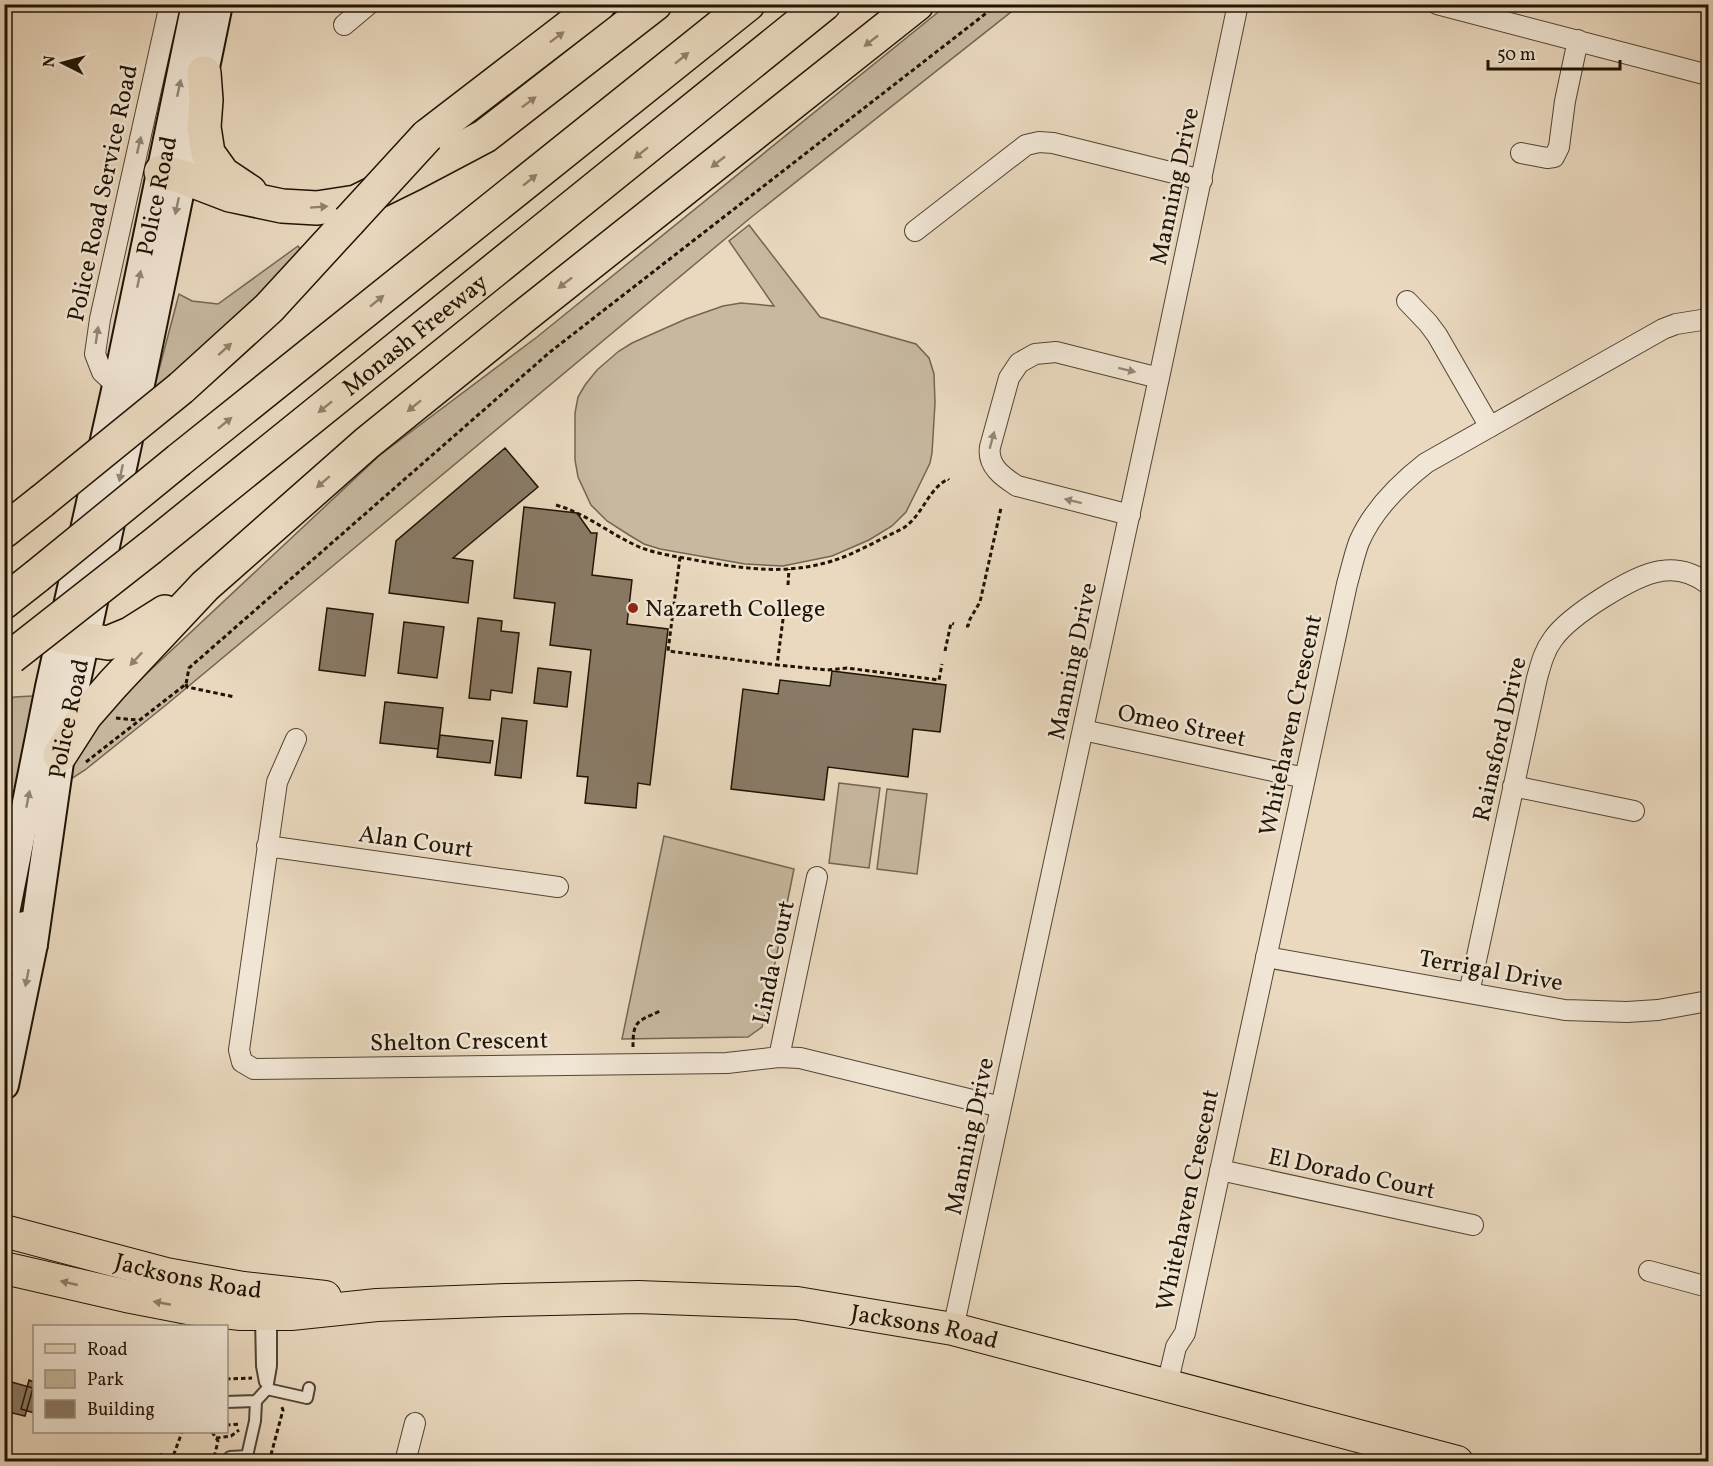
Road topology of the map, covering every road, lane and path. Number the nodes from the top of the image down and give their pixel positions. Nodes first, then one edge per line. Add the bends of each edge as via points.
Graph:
1 (170, 4) edge
2 (196, 4) edge
3 (218, 4) edge
4 (369, 4) edge
5 (598, 4) edge
6 (655, 4) edge
7 (748, 4) edge
8 (824, 4) edge
9 (848, 4) edge
10 (917, 4) edge
11 (998, 4) edge
12 (1238, 4) edge
13 (1437, 4) edge
14 (1475, 9) edge
15 (344, 25) dead end
16 (1578, 40) junction
17 (204, 73) junction
18 (1708, 75) edge
19 (687, 116) junction
20 (1521, 153) dead end
21 (172, 174) junction
22 (1202, 180) junction
23 (282, 206) junction
24 (915, 231) dead end
25 (1407, 301) dead end
26 (1708, 319) edge
27 (146, 354) junction
28 (1159, 378) junction
29 (117, 386) junction
30 (1490, 427) junction
31 (949, 480) dead end
32 (556, 505) dead end
33 (1001, 508) dead end
34 (1130, 515) junction
35 (4, 531) edge
36 (680, 556) junction
37 (789, 569) junction
38 (1708, 584) edge
39 (788, 585) dead end
40 (205, 586) junction
41 (4, 602) edge
42 (786, 604) dead end
43 (954, 624) dead end
44 (966, 626) dead end
45 (74, 638) junction
46 (945, 651) dead end
47 (8, 660) edge
48 (942, 664) dead end
49 (777, 665) junction
50 (186, 684) junction
51 (235, 697) dead end
52 (106, 718) dead end
53 (138, 720) junction
54 (1083, 730) junction
55 (296, 739) dead end
56 (70, 761) junction
57 (1305, 778) junction
58 (1513, 786) junction
59 (1634, 811) dead end
60 (267, 846) junction
61 (817, 877) dead end
62 (558, 887) dead end
63 (4, 918) edge
64 (33, 944) junction
65 (1266, 957) junction
66 (4, 963) edge
67 (1469, 993) junction
68 (1708, 1001) edge
69 (660, 1011) dead end
70 (779, 1057) junction
71 (633, 1064) junction
72 (4, 1085) edge
73 (1001, 1107) junction
74 (1220, 1170) junction
75 (1473, 1226) dead end
76 (4, 1231) edge
77 (4, 1268) edge
78 (1649, 1271) dead end
79 (1708, 1287) edge
80 (377, 1305) junction
81 (266, 1314) junction
82 (953, 1329) junction
83 (1173, 1387) junction
84 (309, 1388) dead end
85 (267, 1389) junction
86 (279, 1398) dead end
87 (256, 1401) junction
88 (228, 1402) edge
89 (415, 1423) dead end
90 (228, 1425) edge
91 (181, 1433) edge
92 (213, 1433) edge
93 (216, 1438) junction
94 (160, 1454) dead end
95 (230, 1457) dead end
96 (248, 1459) edge
97 (172, 1461) edge
98 (213, 1461) edge
99 (269, 1461) edge
100 (405, 1461) edge
101 (1457, 1461) edge

29 -> 1 street, Police Road Service Road via 102,372 95,354 99,319
21 -> 2 main road, Police Road
3 - 17 main road, Police Road
4 - 15 street
35 -> 5 highway, bridge via 182,388 269,308 427,136
23 -> 6 highway via 317,208 356,202 485,136
41 -> 7 highway, Monash Freeway, bridge
8 - 19 highway, Monash Freeway
9 - 19 highway
10 -> 40 highway via 376,436
11 - 50 path via 550,352 189,668
12 - 22 street, Manning Drive
13 - 14 street
14 - 16 street
16 - 18 street
16 - 20 street via 1557,153 1547,158
17 - 21 main road, Police Road
17 - 23 highway via 208,153 232,180
19 -> 47 highway, Monash Freeway, bridge
21 - 23 highway via 230,195
21 -> 27 main road, Police Road
29 -> 21 main road, Police Road
22 - 24 street via 1053,142 1031,143
22 - 28 street, Manning Drive
25 - 30 street via 1437,336
26 - 30 street, Whitehaven Crescent via 1663,329
27 - 29 lane, Police Road via 131,380
27 -> 45 main road, Police Road
28 - 34 street, Manning Drive
34 -> 28 street via 1017,486 1001,476 992,461 990,447 1009,378 1019,363 1035,354 1056,352
29 - 45 main road, Police Road
30 - 57 street, Whitehaven Crescent via 1445,451 1409,477 1368,525 1347,584
31 - 37 path via 935,488 915,518 902,528 832,561
32 - 36 path via 591,519 644,549
33 - 44 path via 980,602
34 - 54 street, Manning Drive
36 - 37 path via 747,569
36 - 49 path via 668,651
37 - 39 path
38 - 58 street, Rainsford Drive via 1684,572 1650,573 1591,606 1562,628 1541,662
40 - 45 highway via 130,634 108,643
40 -> 56 highway via 86,716
42 - 49 path
43 - 46 path via 951,623
45 - 56 main road, Police Road
63 -> 45 main road, Police Road via 50,687
48 - 49 path via 939,680 847,668
50 - 51 path
50 - 53 path
52 - 53 path
53 - 56 path
54 - 57 street, Omeo Street
54 - 73 street, Manning Drive
55 - 60 street, Shelton Crescent via 277,782
56 - 64 main road, Police Road
57 - 65 street, Whitehaven Crescent
58 - 59 street
58 - 67 street, Rainsford Drive
60 - 62 street, Alan Court
60 - 71 street, Shelton Crescent via 240,1050 242,1062 254,1069
61 - 70 street, Linda Court
64 - 66 main road via 28,929 16,928
64 -> 72 main road, Police Road
65 - 67 street, Terrigal Drive
65 - 74 street, Whitehaven Crescent
67 - 68 street, Terrigal Drive via 1595,1011 1658,1010
69 - 71 path via 638,1022 633,1031
70 - 71 street, Shelton Crescent via 727,1063
70 - 73 street, Shelton Crescent via 814,1060
73 - 82 street, Manning Drive
74 - 75 street, El Dorado Court
74 - 83 street, Whitehaven Crescent via 1185,1333 1176,1347
76 - 80 main road, Jacksons Road via 166,1274
81 -> 77 main road, Jacksons Road via 188,1308
78 - 79 street
80 - 81 main road, Jacksons Road
80 - 82 main road, Jacksons Road via 638,1297 798,1303
81 - 85 lane via 271,1366
82 - 83 main road, Jacksons Road
83 - 101 main road, Jacksons Road
84 - 85 lane via 307,1398
85 - 87 lane
86 - 99 path via 283,1410
87 - 88 lane
87 - 96 lane
89 - 100 street
90 - 93 path via 243,1424 234,1435
91 - 97 path
92 - 93 path
93 - 98 path
94 - 97 path
95 - 96 lane

